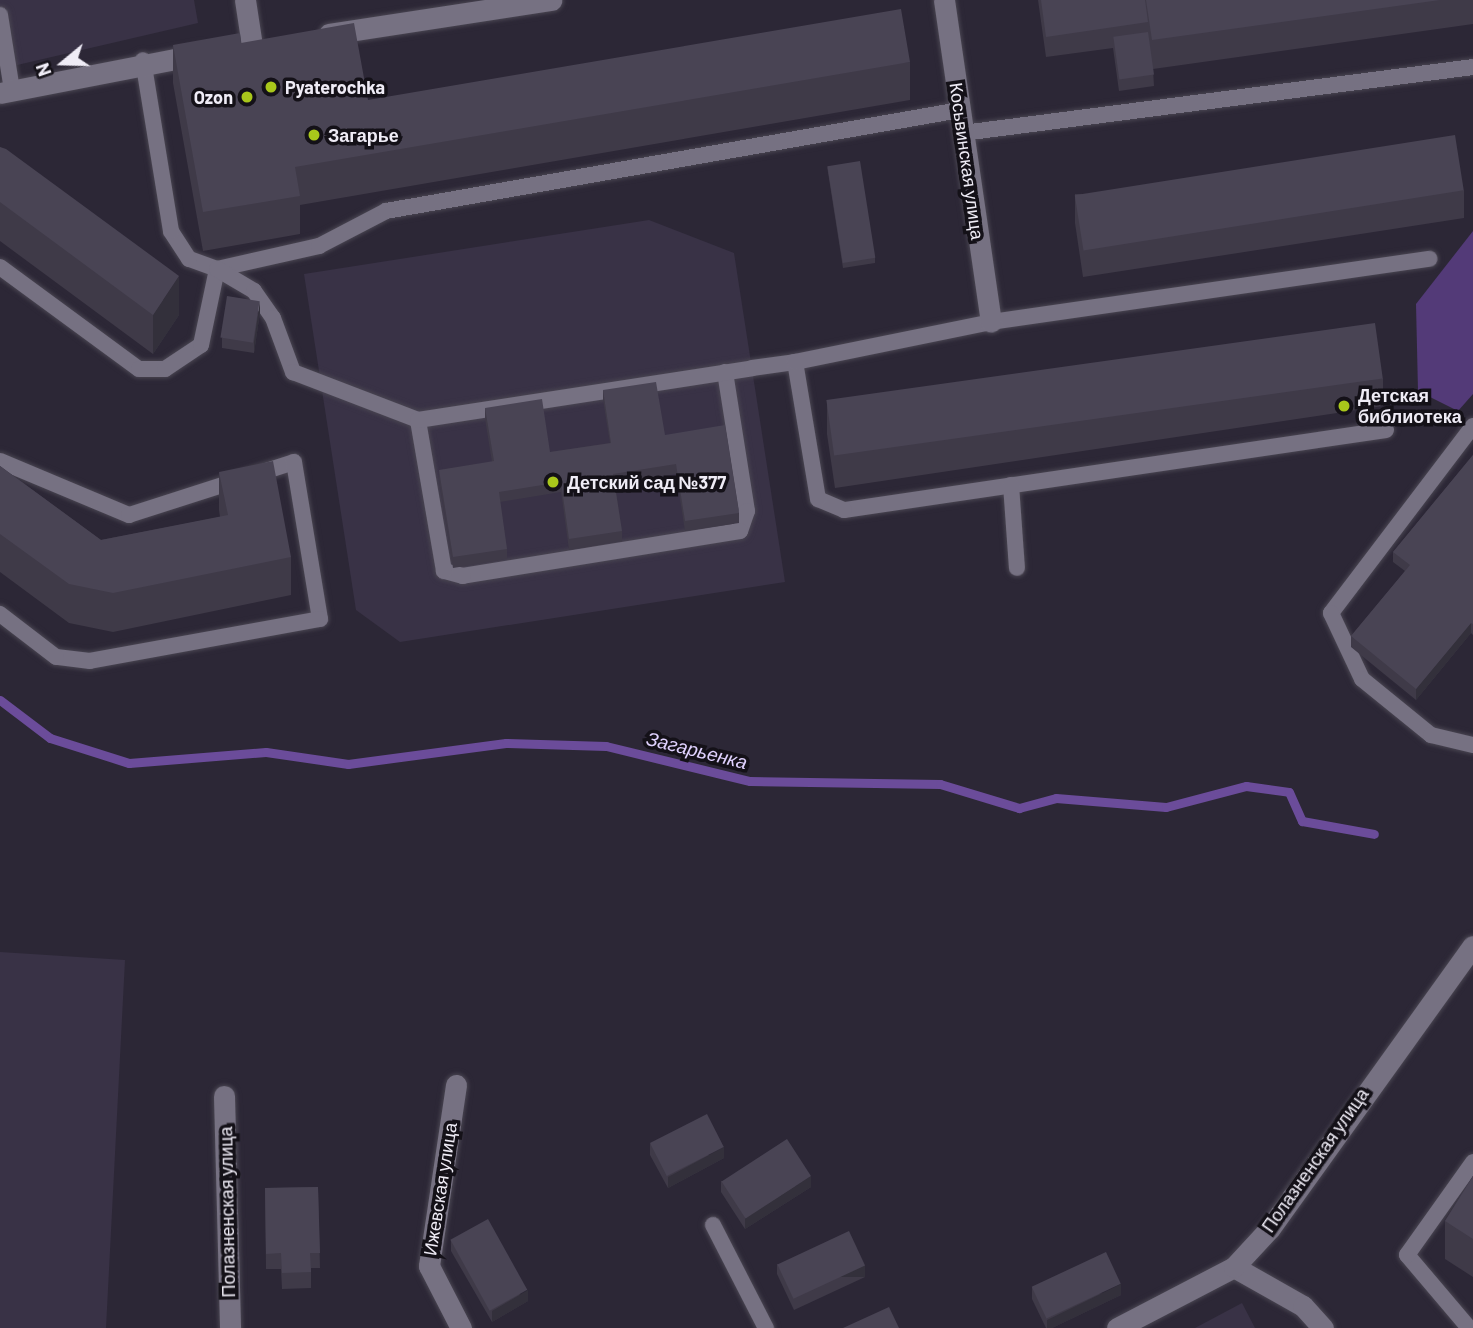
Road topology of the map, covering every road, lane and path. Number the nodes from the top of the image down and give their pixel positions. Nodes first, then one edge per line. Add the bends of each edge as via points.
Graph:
1 (245, 0) edge
2 (551, 0) edge
3 (944, 0) edge
4 (0, 15) edge
5 (306, 38) edge
6 (279, 42) edge
7 (252, 46) junction
8 (143, 60) junction
9 (1473, 67) edge
10 (6, 92) edge
11 (960, 110) junction
12 (964, 133) junction
13 (1430, 259) dead end
14 (0, 267) edge
15 (218, 269) junction
16 (991, 322) junction
17 (795, 362) junction
18 (725, 372) junction
19 (418, 420) junction
20 (1473, 426) edge
21 (1386, 430) dead end
22 (0, 461) edge
23 (1011, 485) junction
24 (1017, 568) dead end
25 (0, 614) edge
26 (1473, 745) edge
27 (1473, 946) edge
28 (456, 1086) dead end
29 (224, 1096) dead end
30 (1473, 1162) edge
31 (713, 1225) dead end
32 (1234, 1267) junction
33 (230, 1328) edge
34 (461, 1328) edge
35 (766, 1328) edge
36 (1117, 1328) edge
37 (1324, 1328) edge
38 (1469, 1328) edge

1 - 7 street
2 - 5 street
3 - 11 street, Косьвинская улица
4 - 10 lane
6 - 7 street
7 - 8 street
8 - 10 street
8 - 15 lane via 171,231 189,259
9 - 12 lane
11 - 12 street, Косьвинская улица
11 - 15 lane via 387,211 319,246
12 - 16 street, Косьвинская улица
13 - 16 lane
14 - 15 lane via 139,369 164,369 201,345
15 - 19 lane via 254,291 273,317 293,372
16 - 17 lane
17 - 18 lane
17 - 23 lane via 818,499 844,510
18 - 19 lane
18 - 19 lane via 747,511 740,531 463,576 444,571 439,557
20 - 26 lane via 1331,613 1362,680 1431,734
21 - 23 lane
22 - 25 lane via 129,515 294,462 320,619 90,661 56,657
23 - 24 lane
27 - 32 street, Полазненская улица via 1270,1228
28 - 34 street, Ижевская улица via 429,1266
29 - 33 street, Полазненская улица
30 - 38 lane via 1407,1255
31 - 35 lane
32 - 36 street, Полазненская улица
32 - 37 street via 1303,1306

